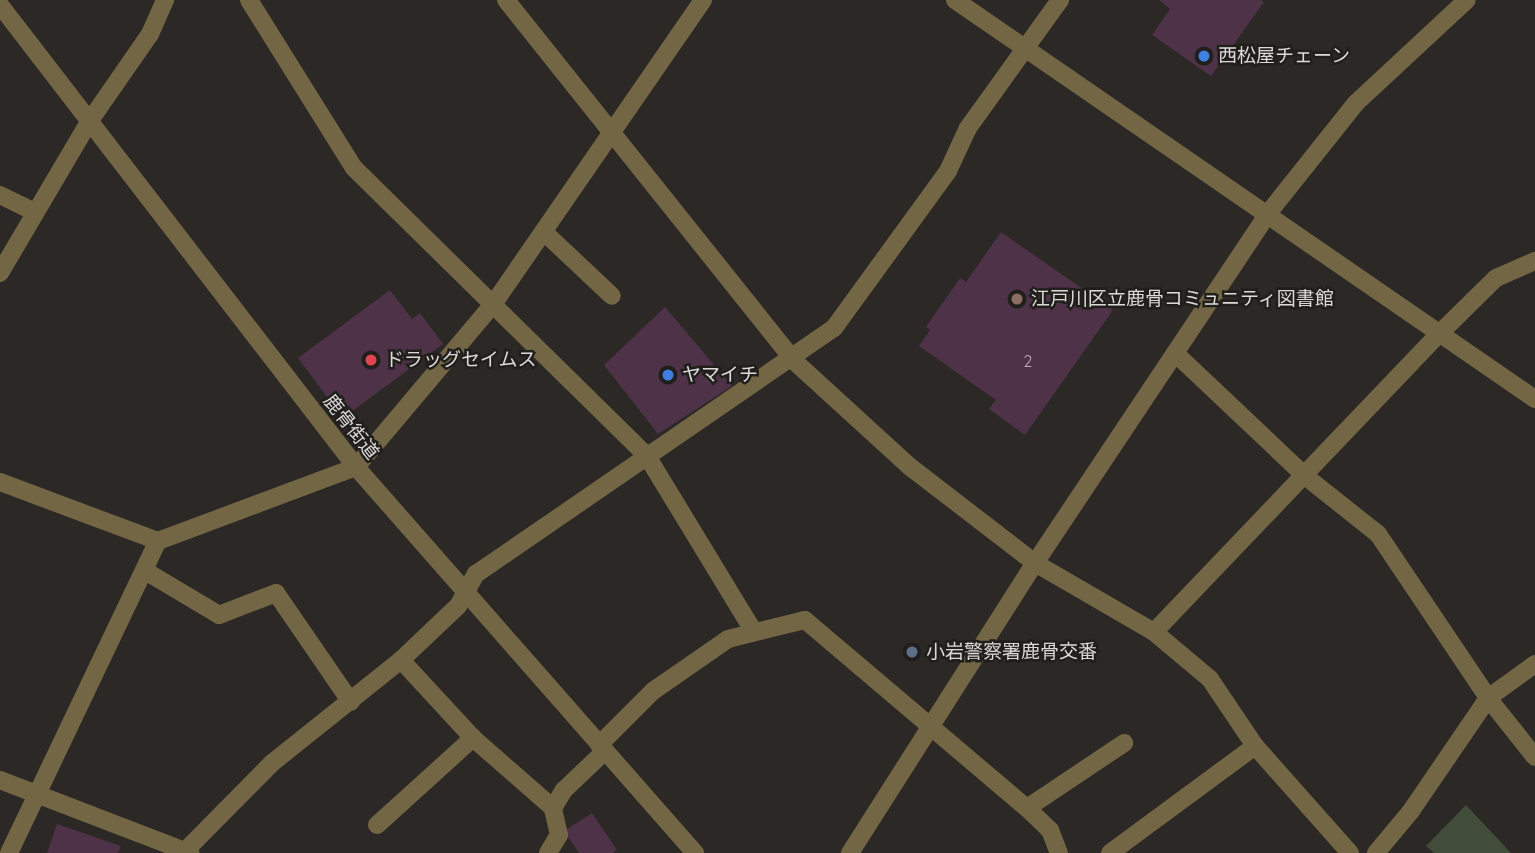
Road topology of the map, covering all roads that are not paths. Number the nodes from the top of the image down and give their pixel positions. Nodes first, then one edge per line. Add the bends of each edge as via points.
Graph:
1 (165, 0) edge
2 (249, 0) edge
3 (506, 0) edge
4 (703, 0) edge
5 (955, 0) edge
6 (1060, 0) edge
7 (1467, 0) edge
8 (0, 5) edge
9 (1026, 47) junction
10 (89, 122) junction
11 (612, 132) junction
12 (0, 195) edge
13 (35, 212) junction
14 (1266, 216) junction
15 (544, 232) junction
16 (1535, 261) edge
17 (0, 273) edge
18 (612, 296) dead end
19 (494, 303) junction
20 (1439, 334) junction
21 (1175, 353) junction
22 (793, 360) junction
23 (1535, 399) edge
24 (647, 456) junction
25 (356, 467) junction
26 (1305, 476) junction
27 (0, 482) edge
28 (158, 541) junction
29 (1035, 563) junction
30 (147, 572) junction
31 (465, 588) junction
32 (753, 629) junction
33 (1154, 632) junction
34 (401, 660) junction
35 (1535, 664) edge
36 (1488, 698) junction
37 (351, 702) junction
38 (929, 727) junction
39 (473, 738) junction
40 (1124, 743) dead end
41 (1255, 746) junction
42 (602, 748) junction
43 (1535, 757) edge
44 (0, 780) edge
45 (37, 794) junction
46 (553, 808) junction
47 (1027, 808) junction
48 (377, 825) dead end
49 (559, 835) junction
50 (187, 852) edge
51 (9, 853) edge
52 (548, 853) edge
53 (568, 853) edge
54 (695, 853) edge
55 (850, 853) edge
56 (1059, 853) edge
57 (1110, 853) edge
58 (1350, 853) edge
59 (1376, 853) edge

1 - 10 street via 150,34
2 - 19 street via 354,168
3 - 11 street
4 - 11 street
5 - 9 street
6 - 9 street
7 - 14 street via 1356,103
8 - 10 street, 鹿骨街道
9 - 14 street
9 - 22 street via 968,128 948,171 834,328
10 - 13 street
10 - 25 street, 鹿骨街道
11 - 15 street
11 - 22 street
12 - 13 street
13 - 17 street
14 - 20 street
14 - 21 street
15 - 18 street
15 - 19 street
16 - 20 street via 1496,278
19 - 24 street
19 - 25 street
20 - 23 street
20 - 26 street
21 - 26 street
21 - 29 street
22 - 24 street
22 - 29 street via 909,466
24 - 31 street via 476,573
24 - 32 street
25 - 28 street
25 - 31 street, 鹿骨街道
26 - 33 street
26 - 36 street via 1378,534
27 - 28 street
28 - 30 street
29 - 33 street
29 - 38 street
30 - 37 street via 219,615 276,593
30 - 45 street
31 - 34 street via 458,606
31 - 42 street, 鹿骨街道
32 - 38 street via 805,620
32 - 42 street via 728,639 653,691
33 - 41 street via 1210,679
34 - 37 street
34 - 39 street
35 - 36 street
36 - 43 street
36 - 59 street via 1411,811
37 - 50 street via 272,763
38 - 47 street
38 - 55 street
39 - 46 street
39 - 48 street
40 - 47 street
41 - 57 street
41 - 58 street
42 - 46 street
42 - 54 street, 鹿骨街道
44 - 45 street
45 - 50 street
45 - 51 street
46 - 49 street
47 - 56 street via 1050,830
49 - 52 street
49 - 53 street

